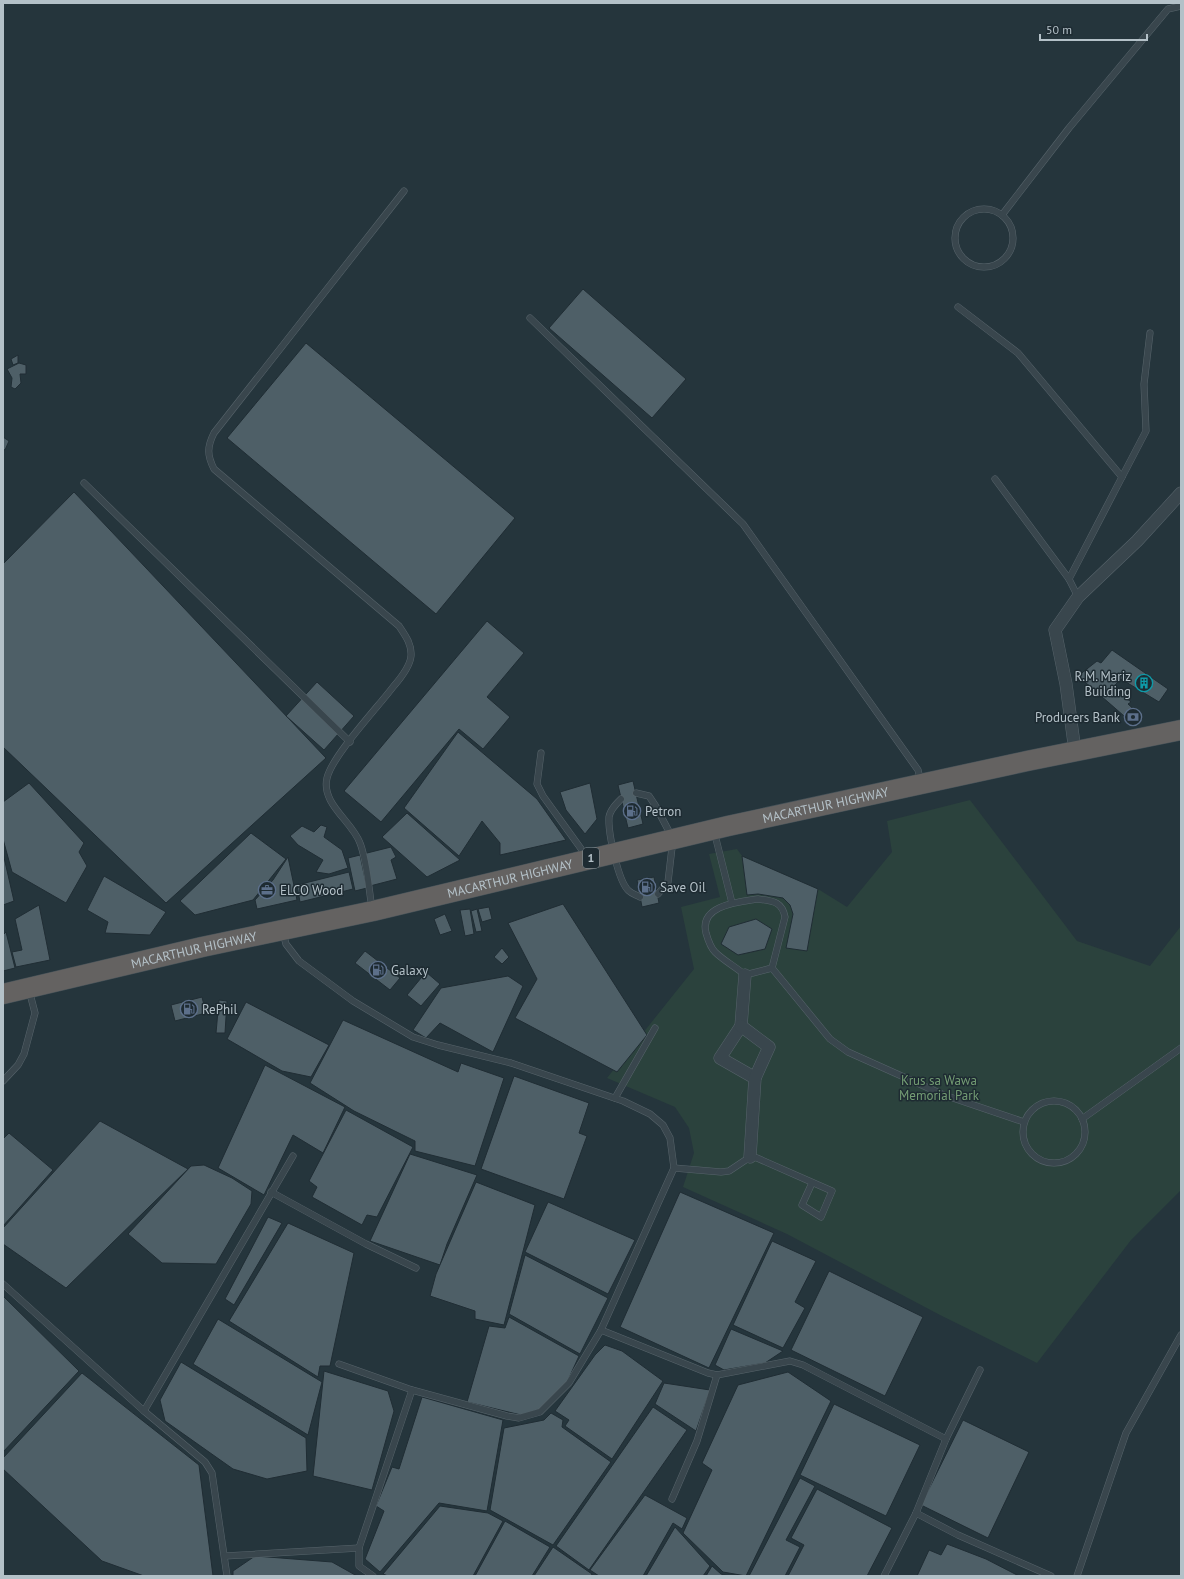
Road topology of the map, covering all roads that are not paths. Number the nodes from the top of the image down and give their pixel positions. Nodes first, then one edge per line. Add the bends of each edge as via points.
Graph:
1 (1181, 6) edge
2 (404, 191) dead end
3 (1002, 215) junction
4 (958, 307) dead end
5 (530, 318) dead end
6 (1150, 334) dead end
7 (1122, 476) junction
8 (995, 479) dead end
9 (84, 483) dead end
10 (1181, 493) edge
11 (1069, 579) junction
12 (1078, 597) junction
13 (1181, 730) edge
14 (350, 742) junction
15 (1075, 751) junction
16 (541, 753) dead end
17 (921, 784) junction
18 (636, 793) dead end
19 (621, 799) dead end
20 (714, 830) junction
21 (673, 839) junction
22 (613, 853) junction
23 (588, 859) junction
24 (658, 894) dead end
25 (640, 897) dead end
26 (732, 903) junction
27 (373, 911) junction
28 (282, 931) junction
29 (772, 968) junction
30 (745, 975) junction
31 (29, 988) junction
32 (3, 994) edge
33 (741, 1026) junction
34 (655, 1028) dead end
35 (1181, 1048) edge
36 (755, 1078) junction
37 (3, 1081) edge
38 (615, 1098) junction
39 (1082, 1119) junction
40 (1024, 1122) junction
41 (293, 1156) dead end
42 (750, 1157) junction
43 (674, 1168) junction
44 (812, 1183) junction
45 (271, 1192) junction
46 (416, 1268) dead end
47 (3, 1284) edge
48 (601, 1330) junction
49 (1181, 1335) edge
50 (339, 1364) dead end
51 (980, 1370) dead end
52 (718, 1375) junction
53 (412, 1390) junction
54 (144, 1412) junction
55 (946, 1439) junction
56 (672, 1499) dead end
57 (916, 1512) junction
58 (359, 1548) junction
59 (225, 1556) junction
60 (227, 1576) edge
61 (373, 1576) edge
62 (884, 1576) edge
63 (1051, 1576) edge
64 (1077, 1576) edge

1 - 3 lane via 1168,9 1069,128
2 - 14 lane via 219,427 208,445 208,457 214,469 399,626 409,640 411,656 403,674
3 - 3 lane via 1007,219 1013,232 1013,243 1009,252 1003,260 989,267 969,263 961,256 955,243 955,232 959,223 965,215 979,209 989,209
4 - 7 lane via 1018,353
5 - 17 lane via 743,524 918,770
6 - 7 lane via 1144,384 1146,431
7 - 11 lane
8 - 11 lane
9 - 14 lane
10 - 12 street via 1137,541
11 - 12 lane
12 - 15 street via 1055,630 1066,684
13 - 15 highway, MACARTHUR HIGHWAY / 1
14 - 27 lane via 335,761 327,778 327,793 360,843
15 - 17 highway, MACARTHUR HIGHWAY / 1
16 - 23 lane via 537,784 542,796
17 - 20 highway, MACARTHUR HIGHWAY / 1
18 - 21 lane via 649,796 656,804
19 - 22 lane via 609,816
20 - 21 highway, MACARTHUR HIGHWAY / 1
20 - 26 lane
21 - 22 highway, MACARTHUR HIGHWAY / 1
21 - 24 lane via 668,882
22 - 23 highway, MACARTHUR HIGHWAY / 1
22 - 25 lane via 623,882 629,891
23 - 27 highway, MACARTHUR HIGHWAY / 1
26 - 29 lane via 758,899 772,901 783,909 785,917
26 - 30 lane via 718,908 709,916 705,928 708,942 715,952
27 - 28 highway, MACARTHUR HIGHWAY / 1
28 - 31 highway, MACARTHUR HIGHWAY / 1
28 - 38 lane via 286,944 299,961 353,1001 413,1037 511,1063
29 - 30 lane
29 - 40 lane via 830,1039 848,1052 944,1095
30 - 33 street
31 - 32 highway, MACARTHUR HIGHWAY / 1
31 - 37 lane via 35,1013 24,1054 18,1066
33 - 36 street via 769,1047
33 - 36 street via 720,1058
34 - 38 lane
35 - 39 lane
36 - 42 street
38 - 43 lane via 650,1114 663,1125 670,1138
39 - 40 lane via 1078,1111 1067,1103 1056,1100 1037,1106
39 - 40 lane via 1086,1132 1084,1143 1077,1154 1059,1163 1041,1161 1032,1155 1023,1137
41 - 45 lane
42 - 43 lane via 729,1171
42 - 44 lane
43 - 48 lane
44 - 44 lane via 832,1191 821,1217 802,1205
45 - 46 lane
45 - 54 lane
47 - 54 lane
48 - 52 lane
48 - 53 lane via 568,1383 540,1412 519,1418 507,1416
49 - 64 lane via 1126,1434
50 - 53 lane
51 - 55 lane
52 - 55 lane via 790,1361 803,1365
52 - 56 lane via 697,1441
53 - 58 lane
54 - 59 lane via 205,1462 212,1473
55 - 57 lane
57 - 62 lane
57 - 63 lane via 984,1548
58 - 59 lane
58 - 61 lane via 359,1566
59 - 60 lane

